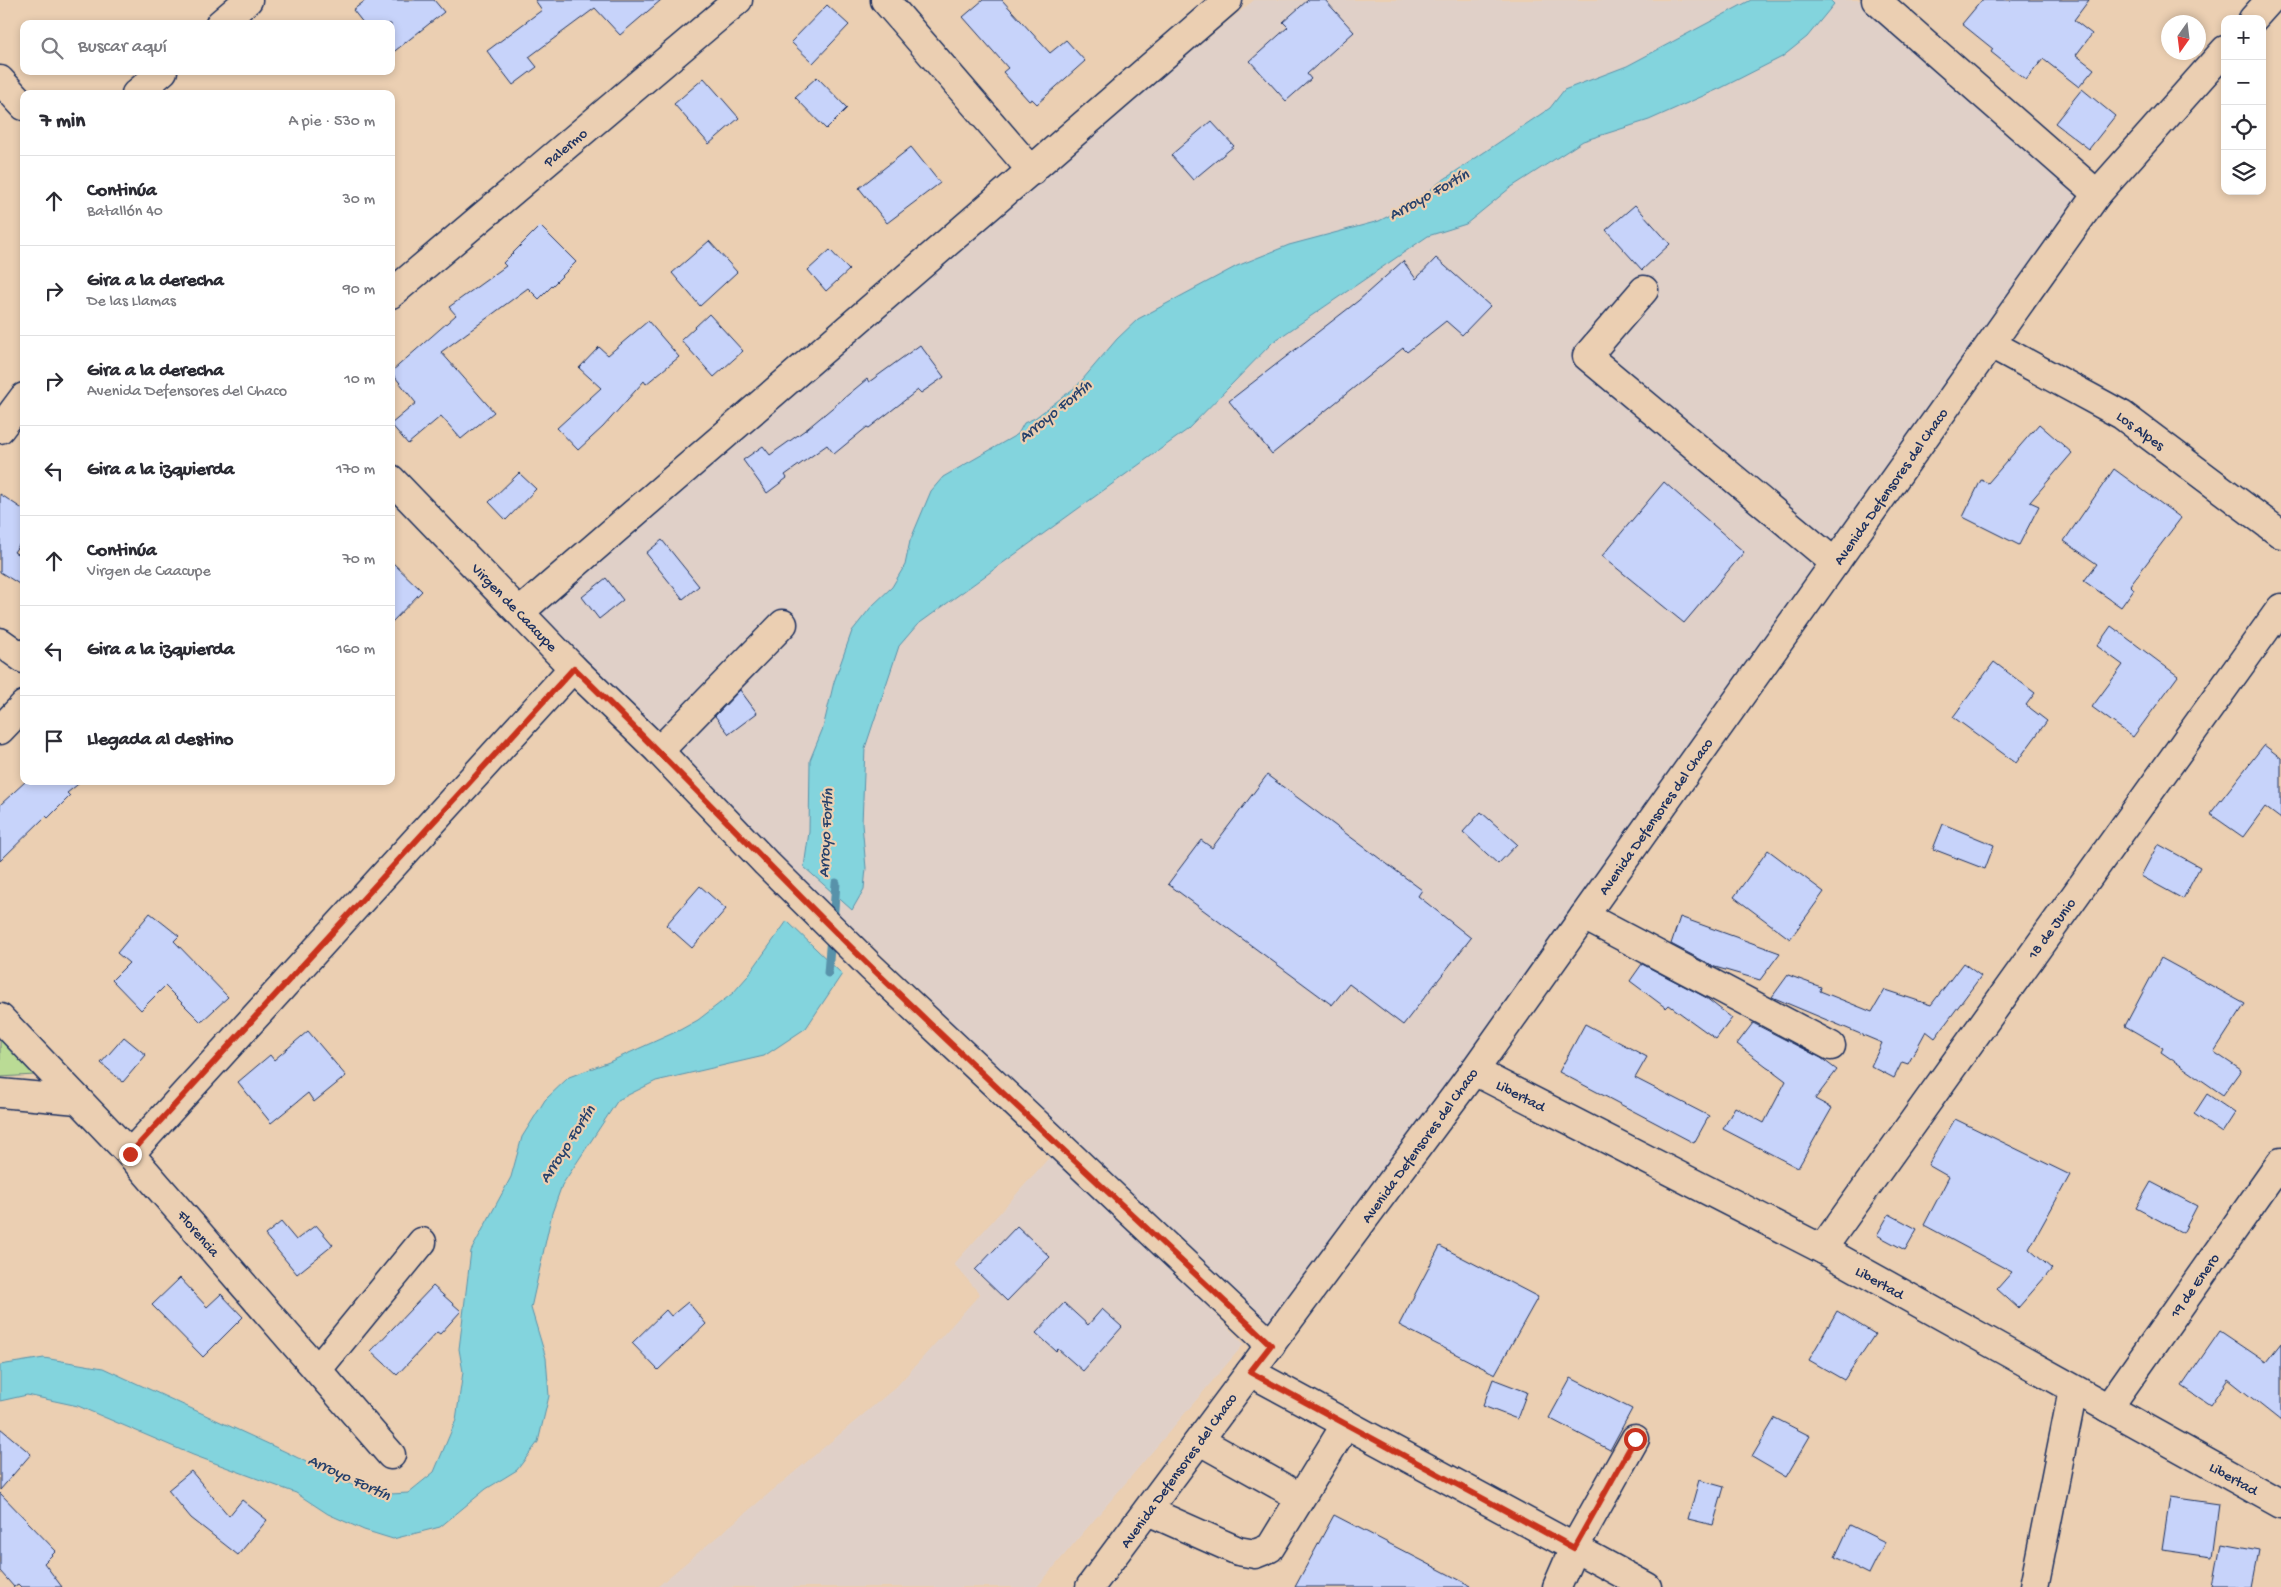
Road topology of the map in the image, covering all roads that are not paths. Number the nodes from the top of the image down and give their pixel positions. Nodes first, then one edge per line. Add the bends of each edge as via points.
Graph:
1 (248, 0) edge
2 (738, 0) edge
3 (885, 0) edge
4 (1228, 0) edge
5 (2270, 0) edge
6 (1884, 7) edge
7 (2257, 15) edge
8 (225, 20) edge
9 (2221, 54) edge
10 (158, 75) edge
11 (0, 80) edge
12 (141, 90) edge
13 (20, 102) edge
14 (1032, 171) junction
15 (2097, 194) junction
16 (1644, 290) dead end
17 (395, 291) edge
18 (1991, 344) junction
19 (20, 403) edge
20 (0, 429) edge
21 (395, 483) edge
22 (2281, 534) edge
23 (1835, 563) junction
24 (2281, 608) edge
25 (520, 612) junction
26 (783, 624) dead end
27 (0, 642) edge
28 (20, 656) edge
29 (574, 668) junction
30 (20, 709) edge
31 (0, 730) edge
32 (659, 751) junction
33 (1584, 916) junction
34 (0, 1018) edge
35 (1831, 1046) dead end
36 (1474, 1071) junction
37 (0, 1093) edge
38 (78, 1100) junction
39 (130, 1154) junction
40 (2281, 1162) edge
41 (422, 1242) dead end
42 (1822, 1249) junction
43 (1271, 1345) junction
44 (318, 1369) junction
45 (1250, 1372) junction
46 (2073, 1390) junction
47 (2108, 1408) junction
48 (1346, 1424) junction
49 (1635, 1439) dead end
50 (1200, 1441) junction
51 (391, 1455) dead end
52 (1300, 1498) junction
53 (2281, 1504) edge
54 (1148, 1511) junction
55 (1574, 1548) junction
56 (1090, 1587) edge
57 (1557, 1587) edge
58 (1647, 1587) edge
59 (2034, 1587) edge

1 - 8 street
2 - 17 street, Palermo
3 - 14 street
4 - 14 street
5 - 7 street
6 - 15 street
9 - 15 street, Avenida Defensores del Chaco
10 - 12 street
11 - 13 street
14 - 25 street
15 - 18 street, Avenida Defensores del Chaco
16 - 23 street via 1588,356
18 - 22 street, Los Alpes via 2122,415
18 - 23 street, Avenida Defensores del Chaco
19 - 20 street
21 - 25 street, Virgen de Caacupe
23 - 33 street, Avenida Defensores del Chaco
24 - 42 street, 18 de Junio
25 - 29 street, Virgen de Caacupe
26 - 32 street
27 - 28 street
29 - 32 street, Virgen de Caacupe
29 - 39 street
30 - 31 street
32 - 43 street, Virgen de Caacupe via 766,864 871,967
33 - 35 street
33 - 36 street, Avenida Defensores del Chaco
34 - 38 street, Florencia
36 - 42 street, Libertad
36 - 43 street, Avenida Defensores del Chaco
37 - 38 street
38 - 39 street, Florencia
39 - 44 street, Florencia
40 - 47 street, 19 de Enero
41 - 44 street
42 - 46 street, Libertad
43 - 45 street, Avenida Defensores del Chaco
44 - 51 street, Florencia
45 - 48 street
45 - 50 street, Avenida Defensores del Chaco
46 - 47 street, Libertad
46 - 59 street
47 - 53 street, Libertad
48 - 52 street
48 - 55 street
49 - 55 street
50 - 52 street
50 - 54 street, Avenida Defensores del Chaco
52 - 54 street via 1270,1548 1254,1554 1238,1551
54 - 56 street, Avenida Defensores del Chaco
55 - 57 street
55 - 58 street

